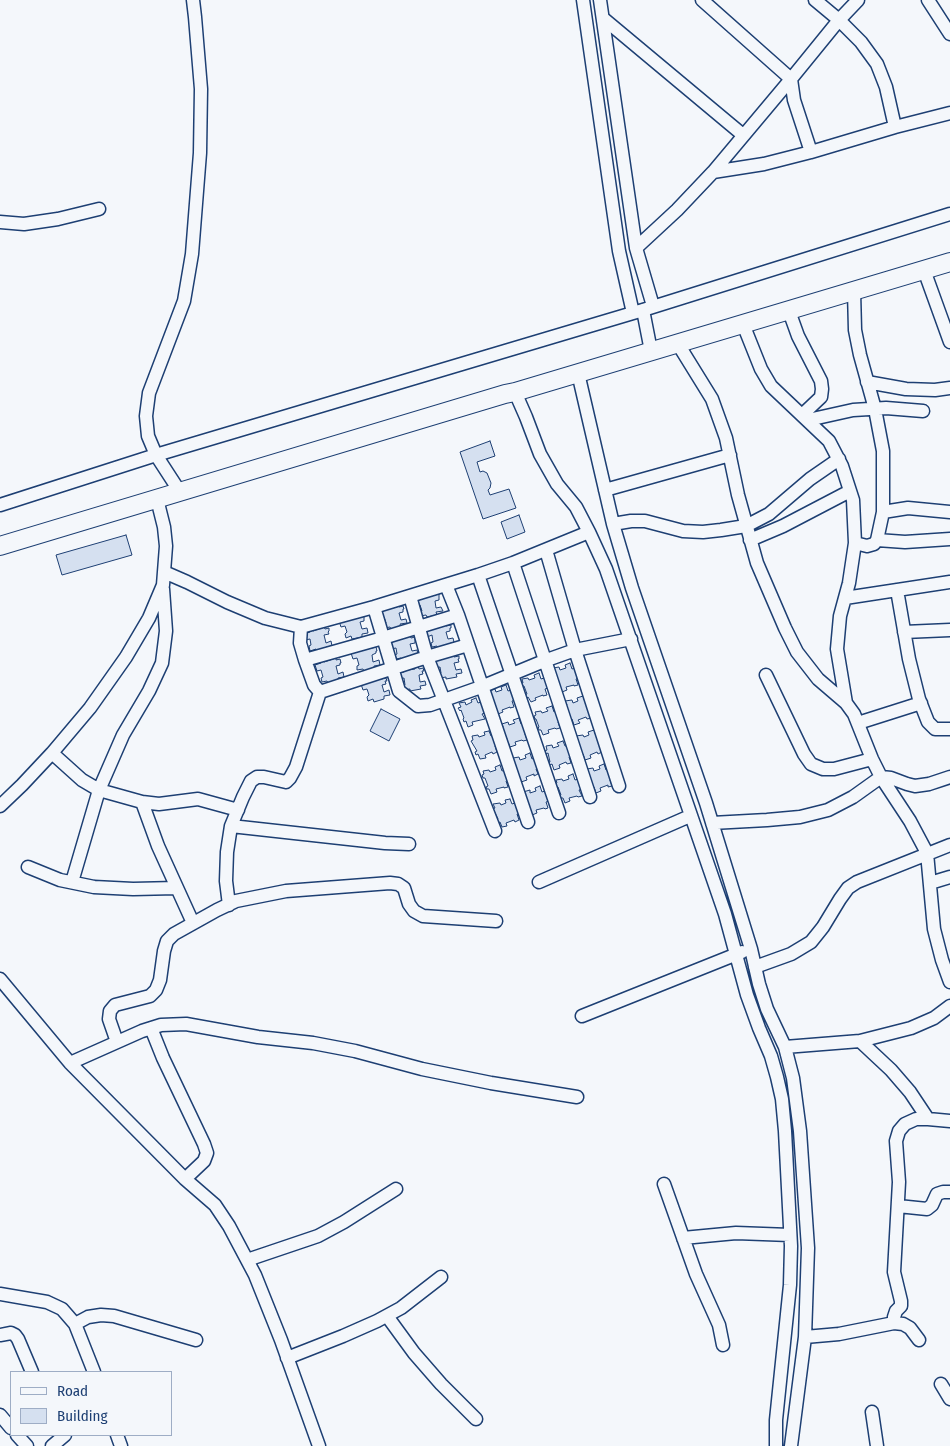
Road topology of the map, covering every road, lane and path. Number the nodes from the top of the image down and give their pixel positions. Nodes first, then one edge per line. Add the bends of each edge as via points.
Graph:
1 (192, 0) edge
2 (583, 0) edge
3 (600, 0) edge
4 (702, 0) edge
5 (816, 0) edge
6 (858, 0) edge
7 (928, 0) edge
8 (604, 19) junction
9 (839, 20) junction
10 (950, 34) edge
11 (791, 79) junction
12 (950, 113) edge
13 (895, 127) junction
14 (743, 135) junction
15 (811, 152) junction
16 (713, 172) junction
17 (100, 208) dead end
18 (950, 214) edge
19 (0, 222) edge
20 (636, 248) junction
21 (950, 262) edge
22 (924, 270) junction
23 (854, 291) junction
24 (643, 310) junction
25 (789, 310) junction
26 (743, 324) junction
27 (950, 342) edge
28 (678, 344) junction
29 (651, 350) junction
30 (578, 373) junction
31 (867, 382) junction
32 (950, 388) edge
33 (515, 392) junction
34 (875, 409) junction
35 (923, 411) dead end
36 (805, 417) junction
37 (156, 455) junction
38 (730, 455) junction
39 (838, 459) junction
40 (605, 490) junction
41 (850, 490) junction
42 (180, 492) junction
43 (157, 499) junction
44 (0, 504) edge
45 (883, 512) junction
46 (950, 512) edge
47 (613, 524) junction
48 (746, 526) junction
49 (589, 532) junction
50 (950, 539) edge
51 (750, 540) junction
52 (877, 540) junction
53 (855, 543) junction
54 (0, 546) edge
55 (546, 550) junction
56 (513, 563) junction
57 (478, 575) junction
58 (163, 578) junction
59 (950, 582) edge
60 (446, 585) junction
61 (897, 590) junction
62 (410, 596) junction
63 (845, 598) junction
64 (374, 607) junction
65 (458, 615) junction
66 (301, 627) junction
67 (419, 627) junction
68 (950, 630) edge
69 (904, 632) junction
70 (383, 638) junction
71 (630, 639) junction
72 (468, 645) junction
73 (575, 650) junction
74 (427, 656) junction
75 (305, 660) junction
76 (544, 661) junction
77 (391, 668) junction
78 (512, 675) junction
79 (766, 675) dead end
80 (481, 686) junction
81 (320, 692) junction
82 (445, 700) junction
83 (846, 703) junction
84 (921, 704) junction
85 (858, 722) junction
86 (950, 729) edge
87 (52, 753) junction
88 (872, 759) junction
89 (881, 777) junction
90 (950, 777) edge
91 (619, 786) dead end
92 (99, 790) junction
93 (590, 797) dead end
94 (142, 802) junction
95 (0, 806) edge
96 (238, 810) junction
97 (559, 812) dead end
98 (690, 816) junction
99 (528, 822) dead end
100 (712, 823) junction
101 (231, 826) junction
102 (495, 831) dead end
103 (409, 844) dead end
104 (950, 845) edge
105 (927, 853) junction
106 (28, 867) dead end
107 (950, 877) edge
108 (72, 882) junction
109 (540, 882) dead end
110 (930, 882) junction
111 (176, 888) junction
112 (228, 905) junction
113 (496, 920) dead end
114 (193, 923) junction
115 (743, 951) junction
116 (755, 967) junction
117 (0, 979) edge
118 (950, 982) edge
119 (950, 1006) edge
120 (582, 1016) dead end
121 (151, 1028) junction
122 (860, 1041) junction
123 (116, 1042) junction
124 (786, 1047) junction
125 (70, 1063) junction
126 (577, 1097) dead end
127 (928, 1119) junction
128 (950, 1121) edge
129 (184, 1179) junction
130 (664, 1184) dead end
131 (396, 1189) dead end
132 (950, 1192) edge
133 (898, 1206) junction
134 (790, 1235) junction
135 (682, 1238) junction
136 (247, 1260) junction
137 (441, 1277) dead end
138 (0, 1294) edge
139 (387, 1316) junction
140 (894, 1323) junction
141 (75, 1324) junction
142 (0, 1335) edge
143 (805, 1337) junction
144 (196, 1340) dead end
145 (919, 1340) dead end
146 (723, 1345) dead end
147 (288, 1358) junction
148 (32, 1371) edge
149 (94, 1371) edge
150 (942, 1384) dead end
151 (950, 1399) edge
152 (872, 1412) dead end
153 (0, 1415) edge
154 (476, 1419) dead end
155 (10, 1427) edge
156 (18, 1436) edge
157 (64, 1436) edge
158 (27, 1446) edge
159 (52, 1446) edge
160 (319, 1446) edge
161 (776, 1446) edge
162 (791, 1446) edge
163 (877, 1446) edge

1 - 37 street via 200,89 200,152 193,245 184,301 149,393 148,436
2 - 24 street via 619,251
3 - 8 street
4 - 11 street
5 - 9 street
6 - 9 street
7 - 10 street
8 - 14 street
8 - 20 street
9 - 11 street
9 - 13 street via 877,64
11 - 14 street
11 - 15 street via 794,100
12 - 13 street
13 - 15 street
14 - 16 street
15 - 16 street
16 - 20 street
17 - 19 street via 24,224
18 - 24 street
20 - 24 street
21 - 22 street
22 - 23 street
22 - 27 street
23 - 25 street
23 - 31 street via 855,330
24 - 29 street
24 - 37 street
25 - 26 street
25 - 36 street via 821,381 820,397
26 - 28 street
26 - 36 street via 761,369 772,386
28 - 29 street
28 - 38 street via 712,399
29 - 30 street
30 - 33 street
30 - 40 street
31 - 32 street via 906,389
31 - 34 street
33 - 42 street
33 - 49 street via 540,454
34 - 35 street
34 - 36 street
34 - 45 street via 883,451
36 - 39 street via 830,441
37 - 42 street
37 - 44 street
38 - 40 street
38 - 48 street
39 - 41 street
39 - 48 street via 769,514
40 - 47 street
41 - 51 street
41 - 53 street
42 - 43 street
43 - 54 street
43 - 58 street via 166,546
45 - 46 street via 908,508
45 - 52 street
47 - 48 street via 645,522 702,532
47 - 100 street
48 - 51 street
49 - 55 street
49 - 71 street via 606,569
50 - 52 street
51 - 83 street via 772,599 797,652 818,679
52 - 53 street via 867,546
53 - 63 street
55 - 56 street
55 - 73 street
56 - 57 street
56 - 76 street
57 - 60 street
57 - 78 street
58 - 66 street via 187,582 257,615
58 - 87 street via 149,618 126,657 90,708
58 - 92 street via 166,632 162,663 123,735
59 - 61 street
60 - 62 street
60 - 65 street
61 - 63 street
61 - 69 street
62 - 64 street
62 - 67 street
63 - 83 street via 837,649
64 - 66 street
64 - 70 street
65 - 67 street
65 - 72 street
66 - 75 street via 300,643
67 - 70 street
67 - 74 street
68 - 69 street
69 - 84 street
70 - 75 street
70 - 77 street
71 - 73 street
71 - 98 street
72 - 74 street
72 - 80 street
73 - 76 street
73 - 91 street
74 - 77 street
74 - 82 street
75 - 81 street
76 - 78 street
76 - 93 street
77 - 81 street
77 - 82 street via 399,691 418,706
78 - 80 street
78 - 97 street
79 - 88 street via 811,764 823,770
80 - 82 street
80 - 99 street
81 - 96 street via 290,778 286,782 257,777 251,781
82 - 102 street
83 - 85 street
84 - 85 street
84 - 86 street via 934,729
85 - 88 street
87 - 92 street via 82,780
87 - 95 street
88 - 89 street
89 - 90 street via 915,786
89 - 100 street via 828,810 783,819
89 - 105 street
92 - 94 street
92 - 108 street
94 - 96 street via 159,804 198,799
94 - 111 street
96 - 101 street
98 - 109 street
98 - 115 street via 725,914
100 - 115 street
101 - 103 street
101 - 112 street via 227,852
104 - 105 street
105 - 110 street
105 - 116 street via 857,882 848,888 810,942 790,954
106 - 108 street
107 - 110 street
108 - 111 street via 94,887
110 - 118 street via 934,929
111 - 114 street
112 - 113 street via 286,891 390,883 404,888 409,904 423,916
112 - 114 street
114 - 123 street via 167,941 156,990 150,996 115,1005 110,1011 109,1019
115 - 116 street
115 - 120 street
115 - 134 street via 747,995 771,1056 782,1099
116 - 124 street via 767,1009
117 - 125 street
119 - 122 street via 934,1018 911,1028
121 - 123 street
121 - 126 street via 186,1024 258,1037 312,1042 474,1080
121 - 129 street via 207,1153 204,1161
122 - 124 street
122 - 127 street via 892,1070
123 - 125 street
124 - 143 street via 800,1131 808,1248
125 - 129 street
127 - 128 street
127 - 133 street via 916,1119 899,1131 896,1141
129 - 136 street via 215,1205
130 - 135 street
131 - 136 street via 318,1236
132 - 133 street via 937,1194 927,1209
133 - 140 street via 894,1272 901,1301
134 - 135 street
134 - 161 street via 790,1285
135 - 146 street via 719,1325
136 - 147 street
137 - 139 street
138 - 141 street via 47,1302 62,1308
139 - 147 street
139 - 154 street via 430,1372
140 - 143 street
140 - 145 street via 910,1328
141 - 144 street via 101,1315 114,1316
141 - 149 street
142 - 148 street via 15,1335
143 - 162 street
147 - 160 street
150 - 151 street
152 - 163 street
153 - 155 street
156 - 158 street
157 - 159 street

